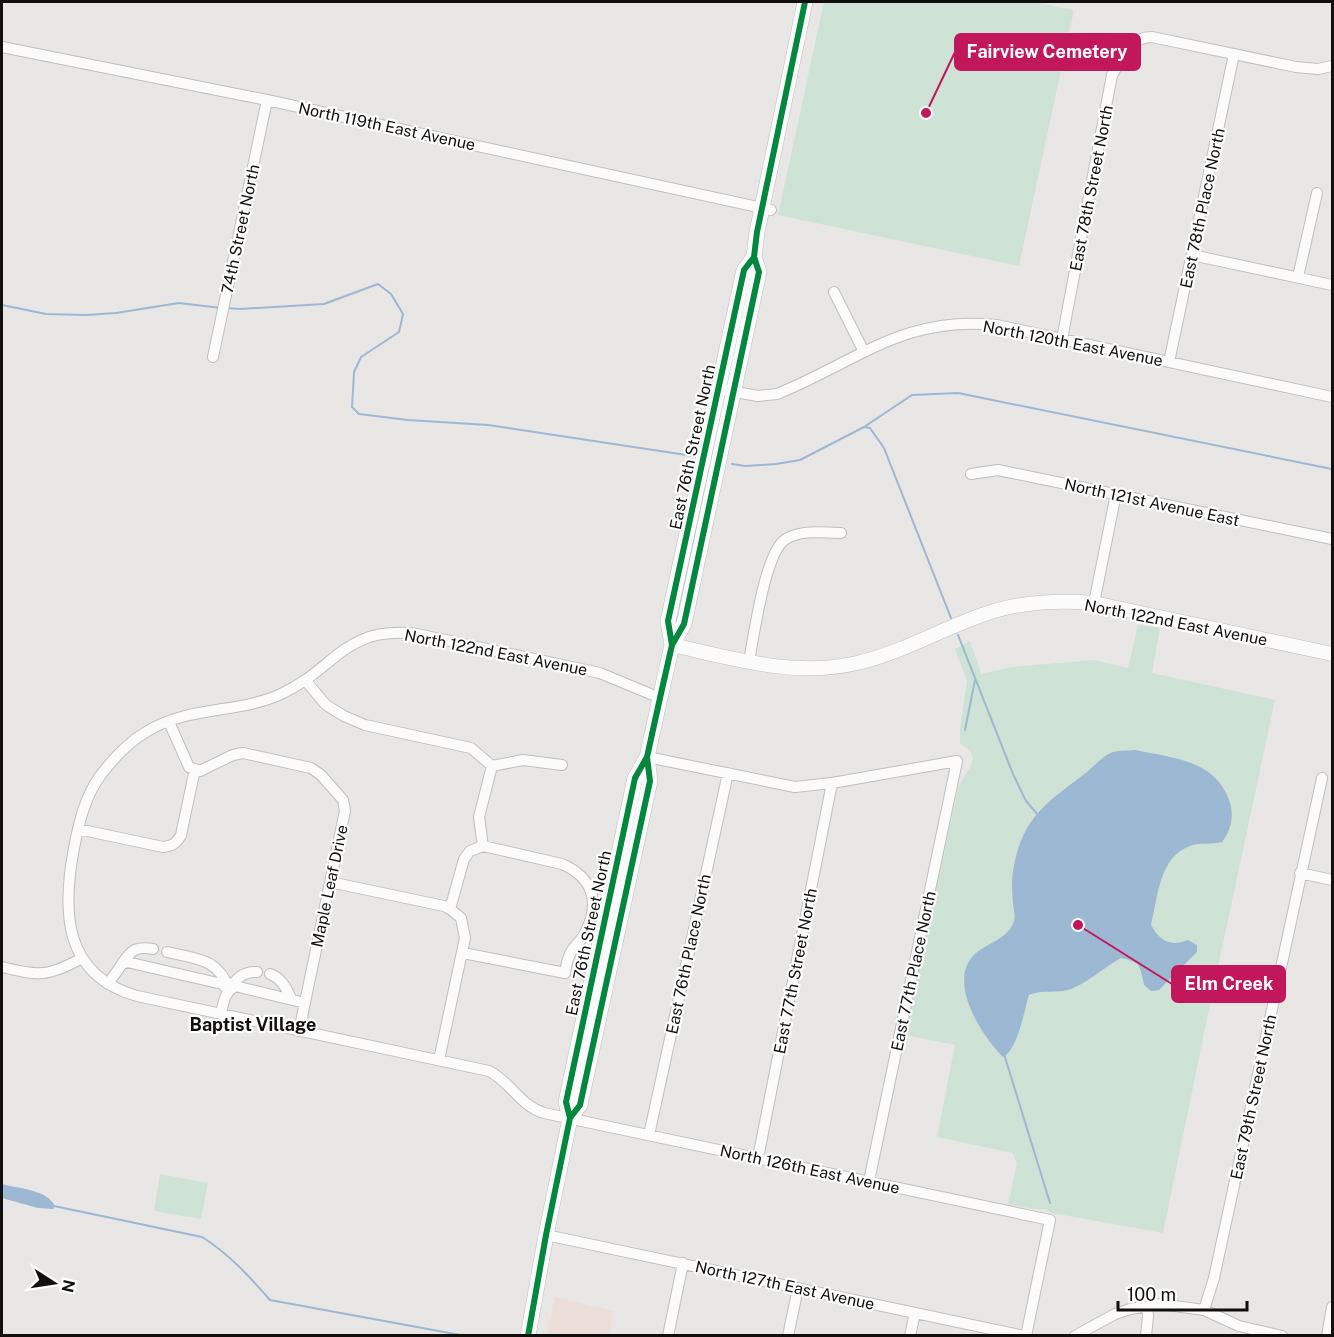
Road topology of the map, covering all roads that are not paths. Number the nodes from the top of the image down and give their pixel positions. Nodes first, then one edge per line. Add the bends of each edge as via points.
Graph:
1 (805, 2) edge
2 (2, 47) edge
3 (1234, 54) junction
4 (1332, 66) edge
5 (267, 100) junction
6 (1317, 193) dead end
7 (766, 209) junction
8 (1192, 255) junction
9 (1299, 277) junction
10 (1332, 285) edge
11 (834, 292) dead end
12 (1062, 339) junction
13 (864, 352) junction
14 (213, 357) dead end
15 (1169, 362) junction
16 (726, 391) junction
17 (1332, 397) edge
18 (971, 474) dead end
19 (1116, 494) junction
20 (841, 533) dead end
21 (1332, 539) edge
22 (1094, 603) junction
23 (672, 645) junction
24 (1332, 654) edge
25 (749, 662) junction
26 (305, 680) junction
27 (660, 698) junction
28 (169, 722) junction
29 (648, 757) junction
30 (562, 765) dead end
31 (492, 766) junction
32 (195, 769) junction
33 (728, 773) junction
34 (1322, 778) dead end
35 (832, 783) junction
36 (78, 829) junction
37 (483, 846) junction
38 (1300, 873) junction
39 (1332, 880) edge
40 (330, 882) junction
41 (450, 909) junction
42 (153, 949) dead end
43 (167, 952) dead end
44 (463, 953) junction
45 (82, 958) junction
46 (122, 964) junction
47 (2, 968) edge
48 (257, 972) dead end
49 (270, 974) dead end
50 (108, 984) junction
51 (228, 990) junction
52 (291, 999) junction
53 (305, 1003) junction
54 (221, 1013) junction
55 (299, 1031) junction
56 (439, 1060) junction
57 (570, 1118) junction
58 (649, 1135) junction
59 (758, 1158) junction
60 (869, 1181) junction
61 (546, 1235) junction
62 (683, 1263) junction
63 (798, 1288) junction
64 (1147, 1305) junction
65 (1332, 1307) edge
66 (1204, 1310) junction
67 (915, 1313) junction
68 (528, 1335) edge
69 (668, 1335) edge
70 (788, 1335) edge
71 (910, 1335) edge
72 (1025, 1335) edge
73 (1075, 1335) edge
74 (1146, 1335) edge
75 (1282, 1335) edge
76 (1327, 1335) edge

1 - 7 main road, East 76th Street North
2 - 5 street, North 119th East Avenue
3 - 4 street via 1308,69
3 - 8 street, East 78th Place North
3 - 12 street, East 78th Street North via 1152,37 1139,38 1133,41 1112,75
5 - 7 street, North 119th East Avenue
5 - 14 street, 74th Street North
6 - 9 street
7 - 16 main road, East 76th Street North via 754,257 744,270
8 - 9 street
8 - 15 street, East 78th Place North
9 - 10 street
11 - 13 street
12 - 13 street, North 120th East Avenue via 962,323 914,330
12 - 15 street, North 120th East Avenue
13 - 16 street, North 120th East Avenue via 777,394 758,396
15 - 17 street, North 120th East Avenue
16 - 23 main road, East 76th Street North via 684,624
18 - 19 street, North 121st Avenue East via 998,470
19 - 21 street, North 121st Avenue East
19 - 22 street
20 - 25 street via 803,533 780,543 769,565
22 - 24 street, North 122nd East Avenue
22 - 25 street, North 122nd East Avenue via 1046,601 994,611 857,663 808,669
23 - 25 street, North 122nd East Avenue
23 - 27 main road, East 76th Street North
26 - 27 street, North 122nd East Avenue via 359,640 382,632 405,632 600,673
26 - 28 street, North 122nd East Avenue via 264,701 207,710
26 - 31 street via 326,705 344,716 365,725 471,748
27 - 29 main road, East 76th Street North
28 - 32 street via 189,767
28 - 36 street, North 122nd East Avenue via 146,732 99,776
29 - 33 street
29 - 57 main road, East 76th Street North via 632,790 566,1102
30 - 31 street via 524,760
31 - 37 street via 479,817
32 - 36 street via 177,843 163,847
32 - 40 street, Maple Leaf Drive via 200,771 243,753 311,768 321,775 346,807
33 - 35 street via 795,787
33 - 58 street, East 76th Place North
34 - 38 street, East 79th Street North
35 - 59 street, East 77th Street North
35 - 60 street, East 77th Place North via 957,761
36 - 45 street, North 122nd East Avenue via 71,864 68,920
37 - 41 street via 470,851 464,859
37 - 44 street via 573,869 592,893 592,907 584,935 570,955 565,973
38 - 39 street
38 - 66 street, East 79th Street North
40 - 41 street
40 - 53 street, Maple Leaf Drive
41 - 44 street via 462,918
42 - 46 street via 140,946
43 - 51 street via 211,963 224,976
44 - 56 street
45 - 47 street via 49,973
45 - 50 street
46 - 50 street
46 - 51 street via 222,984
48 - 51 street via 238,977
49 - 52 street via 277,977
50 - 54 street via 137,996
51 - 52 street via 235,986
51 - 54 street
52 - 53 street
53 - 55 street, Maple Leaf Drive
54 - 55 street
55 - 56 street
56 - 57 street via 489,1071 535,1110
57 - 58 street, North 126th East Avenue
57 - 61 main road, East 76th Street North
58 - 59 street, North 126th East Avenue
59 - 60 street, North 126th East Avenue
60 - 72 street, North 126th East Avenue via 1050,1220
61 - 62 street, North 127th East Avenue
61 - 68 main road, East 76th Street North
62 - 63 street, North 127th East Avenue
62 - 69 street
63 - 67 street, North 127th East Avenue
63 - 70 street
64 - 66 street via 1173,1304
64 - 73 street via 1115,1314
64 - 74 street
65 - 76 street
66 - 75 street via 1239,1326
67 - 71 street
67 - 72 street, North 127th East Avenue

